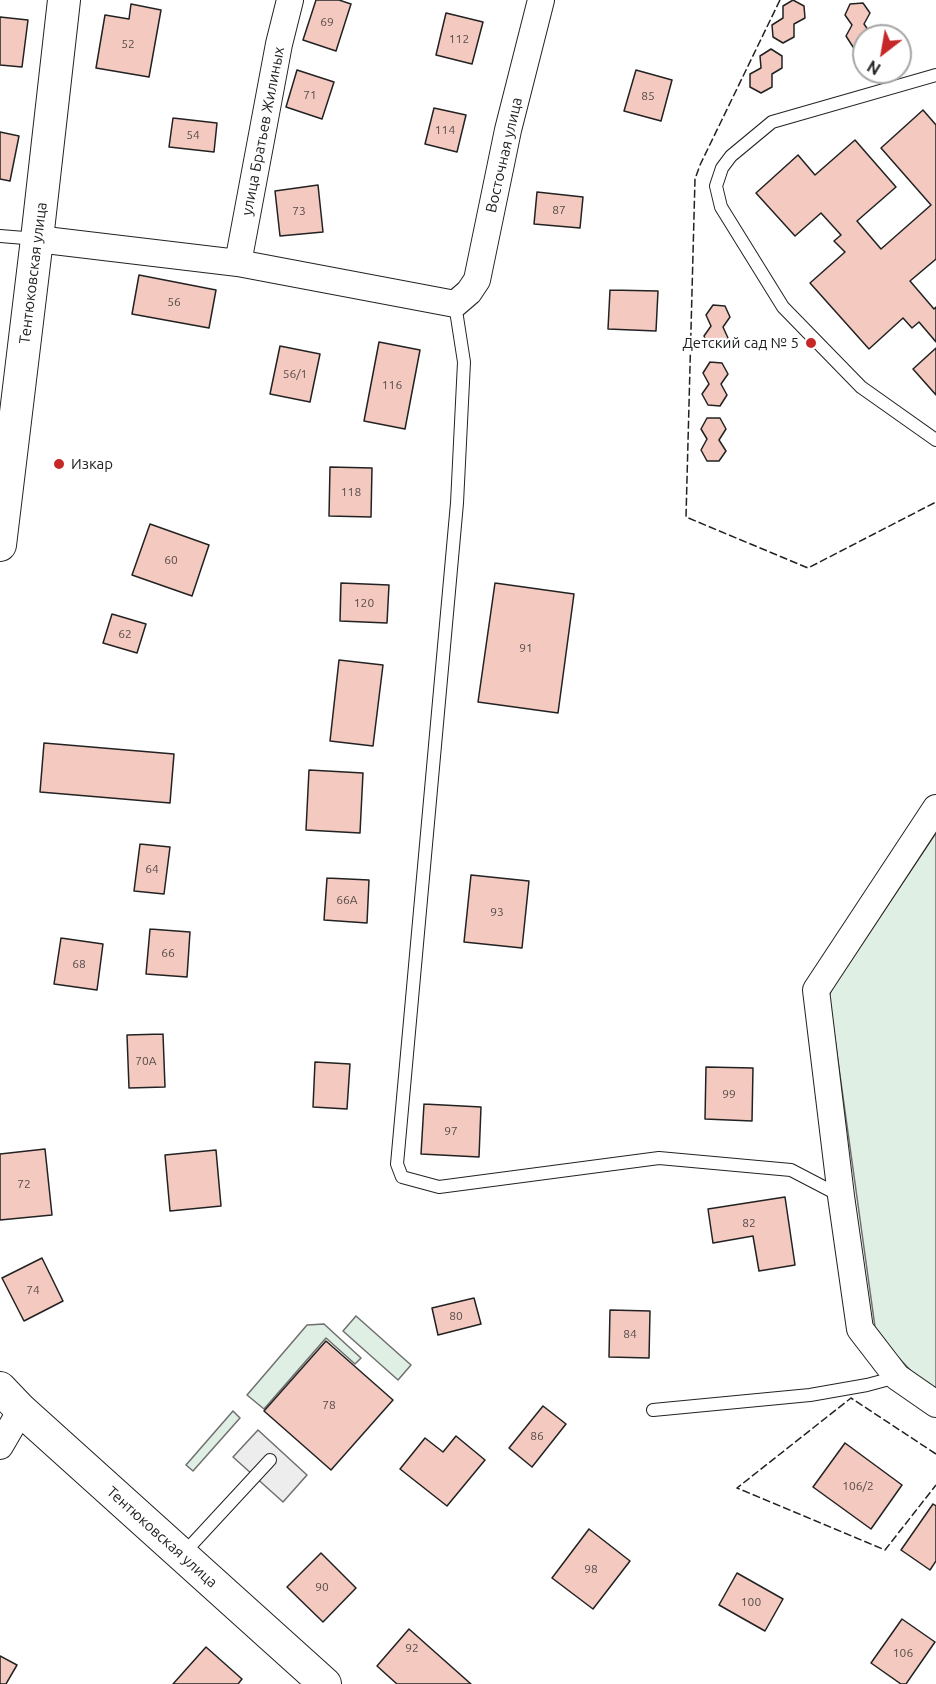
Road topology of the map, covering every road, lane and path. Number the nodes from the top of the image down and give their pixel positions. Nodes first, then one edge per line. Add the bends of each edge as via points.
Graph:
1 (64, 0) edge
2 (290, 0) edge
3 (541, 0) edge
4 (936, 75) edge
5 (0, 236) edge
6 (37, 238) junction
7 (238, 263) junction
8 (455, 304) junction
9 (936, 440) edge
10 (0, 545) edge
11 (936, 808) edge
12 (841, 1196) junction
13 (897, 1377) junction
14 (11, 1399) edge
15 (936, 1404) edge
16 (653, 1410) dead end
17 (0, 1446) edge
18 (270, 1460) dead end
19 (182, 1555) junction
20 (325, 1684) edge

1 - 6 street, Тентюковская улица
2 - 7 street, улица Братьев Жилиных
3 - 8 street, Восточная улица via 508,130 477,280
4 - 9 lane via 772,122 731,156 716,186 721,207 783,307 861,387
5 - 6 lane
6 - 7 street
6 - 10 street, Тентюковская улица
7 - 8 street
8 - 12 lane via 464,362 457,503 397,1164 402,1176 439,1187 659,1158 791,1170
11 - 12 street via 816,990
12 - 13 street via 860,1329
13 - 15 street
13 - 16 lane via 810,1395
14 - 17 street
14 - 19 street, Тентюковская улица
18 - 19 lane
19 - 20 street, Тентюковская улица

